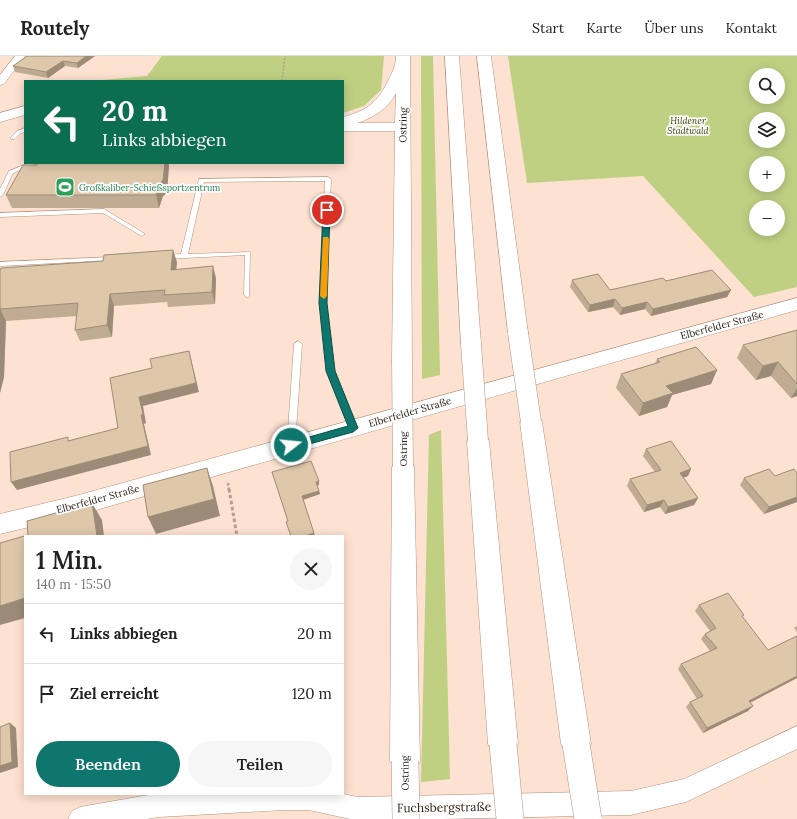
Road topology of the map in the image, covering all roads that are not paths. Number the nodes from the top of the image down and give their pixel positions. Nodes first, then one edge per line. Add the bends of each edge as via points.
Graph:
1 (20, 56) edge
2 (452, 56) edge
3 (484, 56) edge
4 (403, 61) edge
5 (0, 82) edge
6 (24, 110) edge
7 (0, 118) edge
8 (344, 122) edge
9 (344, 127) edge
10 (403, 127) junction
11 (24, 130) edge
12 (13, 138) dead end
13 (31, 164) edge
14 (0, 195) edge
15 (0, 215) edge
16 (142, 234) dead end
17 (184, 256) junction
18 (161, 257) edge
19 (123, 259) edge
20 (0, 264) edge
21 (247, 295) dead end
22 (797, 304) edge
23 (298, 344) dead end
24 (353, 428) junction
25 (291, 445) junction
26 (0, 524) edge
27 (797, 737) edge
28 (80, 819) edge
29 (406, 819) edge
30 (510, 819) edge
31 (588, 819) edge

1 - 5 street
2 - 30 main road, bridge via 478,441
3 - 31 main road, bridge via 518,333
4 - 8 main road via 387,97 364,116
4 - 10 main road, Ostring
6 - 7 main road
9 - 10 main road
10 - 29 main road, Ostring, bridge via 402,360
11 - 12 lane
13 - 14 lane via 10,172
15 - 16 lane via 104,212
17 - 18 lane
17 - 21 lane via 248,253
17 - 24 lane via 201,180 328,179 323,303 331,371
19 - 20 lane
22 - 24 main road, Elberfelder Straße
23 - 25 lane
24 - 25 main road, Elberfelder Straße
25 - 26 main road, Elberfelder Straße via 75,506
27 - 28 street, Fuchsbergstraße via 686,790 631,803 358,809 309,798 284,798 159,805

